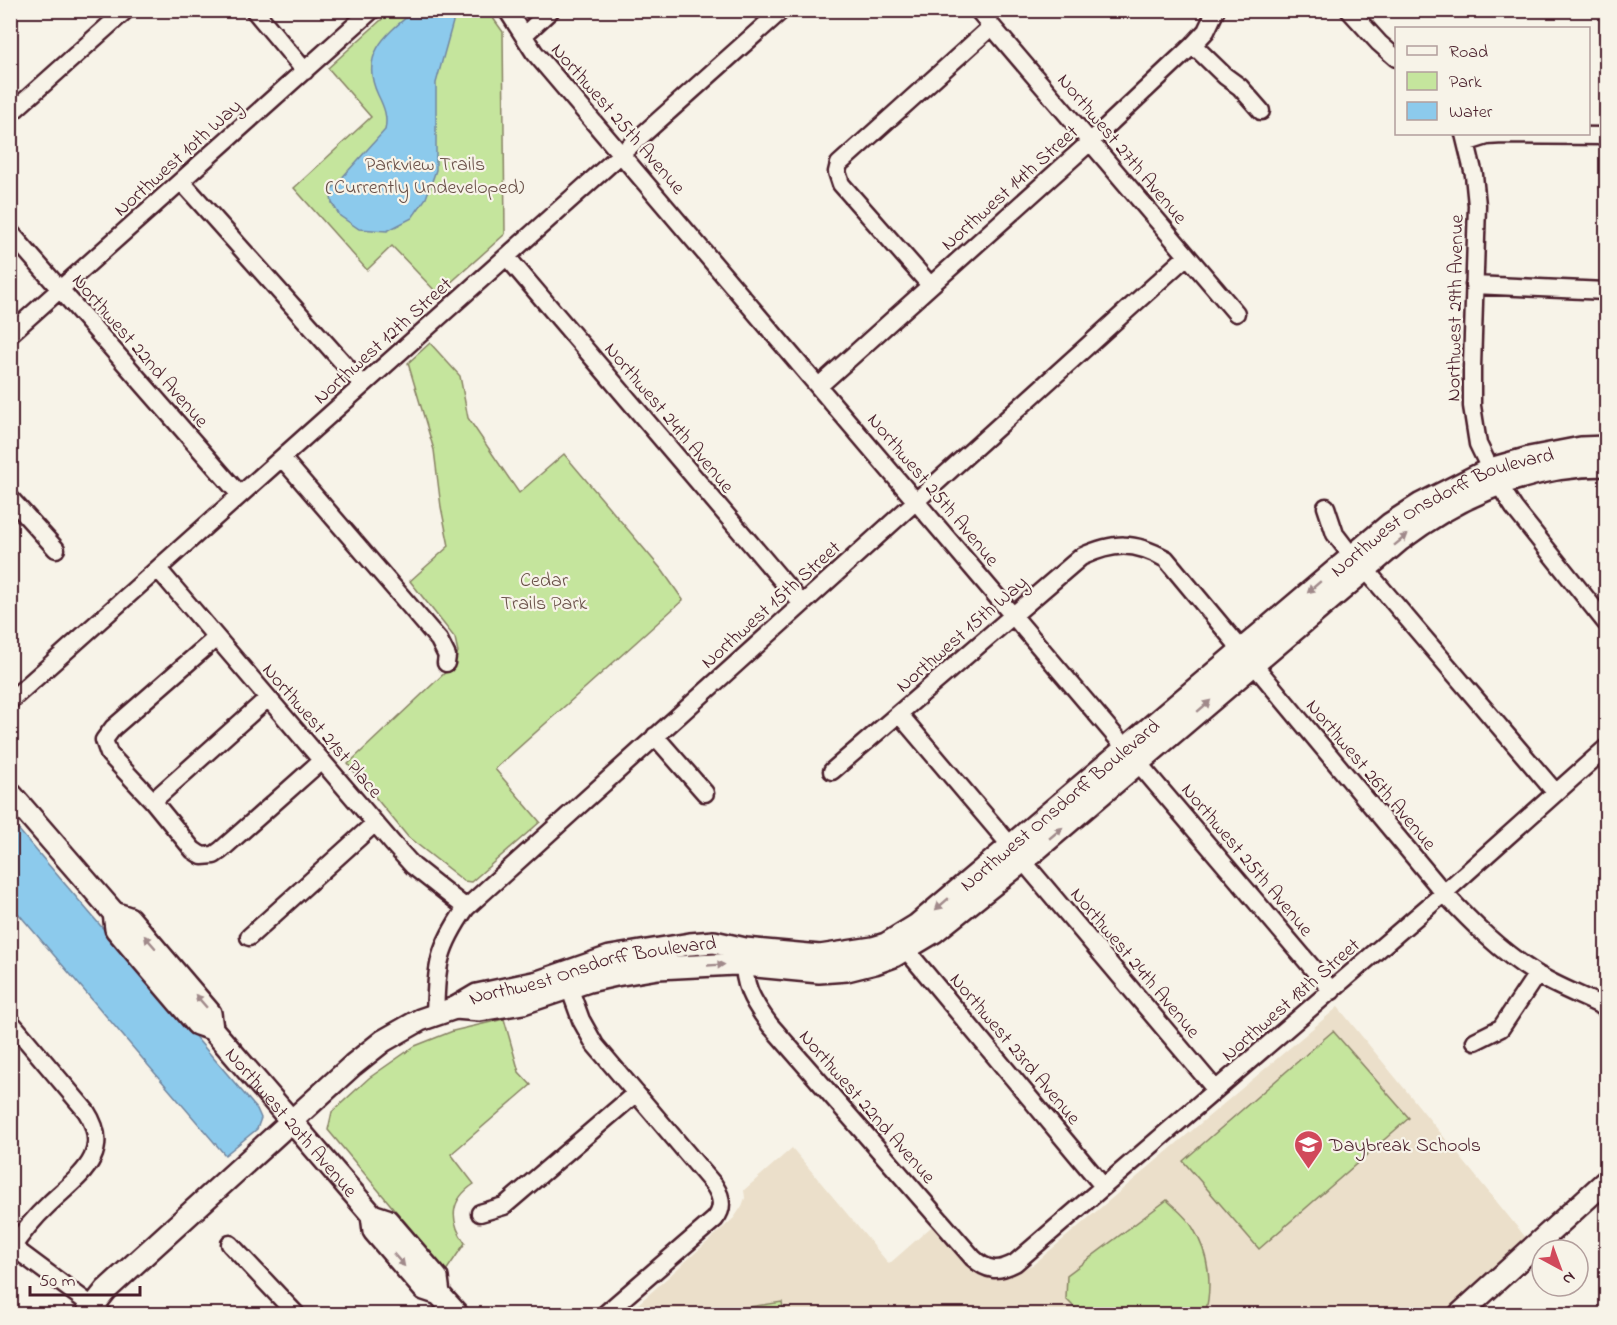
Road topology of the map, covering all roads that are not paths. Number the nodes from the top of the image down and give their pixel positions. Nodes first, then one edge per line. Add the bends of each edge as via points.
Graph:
1 (126, 10) edge
2 (254, 10) edge
3 (372, 10) edge
4 (507, 10) edge
5 (551, 10) edge
6 (782, 10) edge
7 (978, 10) edge
8 (1216, 10) edge
9 (1349, 10) edge
10 (992, 27) junction
11 (524, 35) junction
12 (1193, 45) junction
13 (1395, 57) edge
14 (305, 71) junction
15 (1261, 111) dead end
16 (10, 114) edge
17 (1606, 136) edge
18 (1466, 138) edge
19 (1090, 142) junction
20 (622, 153) junction
21 (181, 182) junction
22 (10, 232) edge
23 (1187, 256) junction
24 (507, 257) junction
25 (930, 285) junction
26 (1474, 285) junction
27 (60, 289) junction
28 (1606, 291) edge
29 (1236, 314) dead end
30 (10, 334) edge
31 (363, 385) junction
32 (819, 386) junction
33 (1606, 447) edge
34 (282, 458) junction
35 (1606, 465) edge
36 (1494, 476) junction
37 (240, 495) junction
38 (10, 498) edge
39 (916, 501) junction
40 (1326, 507) dead end
41 (1127, 545) joint
42 (56, 549) dead end
43 (1359, 562) junction
44 (158, 569) junction
45 (802, 604) junction
46 (1013, 615) junction
47 (1606, 623) edge
48 (216, 638) junction
49 (1247, 657) junction
50 (446, 663) dead end
51 (268, 698) junction
52 (10, 701) edge
53 (899, 714) junction
54 (655, 736) junction
55 (1606, 748) edge
56 (1132, 755) junction
57 (321, 760) junction
58 (832, 771) dead end
59 (10, 793) edge
60 (705, 793) dead end
61 (1556, 794) junction
62 (153, 801) junction
63 (375, 823) junction
64 (1017, 853) junction
65 (1444, 893) junction
66 (466, 908) junction
67 (249, 937) dead end
68 (901, 944) junction
69 (744, 957) junction
70 (1537, 975) junction
71 (567, 980) junction
72 (1332, 991) junction
73 (1606, 1008) edge
74 (445, 1011) junction
75 (10, 1021) edge
76 (1475, 1041) dead end
77 (1216, 1090) junction
78 (636, 1094) junction
79 (291, 1121) junction
80 (1606, 1181) edge
81 (1103, 1186) junction
82 (480, 1213) dead end
83 (230, 1244) dead end
84 (11, 1248) edge
85 (994, 1270) joint
86 (95, 1312) edge
87 (296, 1314) edge
88 (457, 1314) edge
89 (604, 1314) edge
90 (1460, 1314) edge

1 - 16 street
2 - 14 street
3 - 14 street, Northwest 10th Way
4 - 11 street, Northwest 25th Avenue
5 - 11 street
6 - 20 street, Northwest 12th Street
7 - 10 street, Northwest 27th Avenue
8 - 12 street, Northwest 14th Street via 1206,31
9 - 13 street
10 - 19 street, Northwest 27th Avenue
10 - 25 street via 839,164 837,172 841,184
11 - 20 street, Northwest 25th Avenue via 534,52
12 - 15 street
12 - 19 street, Northwest 14th Street
14 - 21 street, Northwest 10th Way
17 - 18 street
18 - 26 street, Northwest 29th Avenue via 1477,206
19 - 23 street, Northwest 27th Avenue
19 - 25 street, Northwest 14th Street
20 - 24 street, Northwest 12th Street
20 - 32 street, Northwest 25th Avenue
21 - 27 street, Northwest 10th Way
21 - 31 street
22 - 27 street, Northwest 22nd Avenue
23 - 29 street, Northwest 27th Avenue
23 - 39 street, Northwest 15th Street
24 - 31 street, Northwest 12th Street
24 - 45 street, Northwest 24th Avenue
25 - 32 street, Northwest 14th Street
26 - 28 street
26 - 36 street, Northwest 29th Avenue via 1472,406 1478,444
27 - 30 street, Northwest 10th Way
27 - 37 street, Northwest 22nd Avenue
31 - 34 street, Northwest 12th Street
32 - 39 street, Northwest 25th Avenue
33 - 36 street, Northwest Onsdorff Boulevard via 1581,448
34 - 37 street, Northwest 12th Street
34 - 50 street via 439,640
35 - 36 street, Northwest Onsdorff Boulevard
36 - 43 street, Northwest Onsdorff Boulevard via 1421,504 1390,524
36 - 47 street, Northwest 29th Avenue via 1514,508
37 - 44 street, Northwest 12th Street
38 - 42 street
39 - 45 street, Northwest 15th Street
39 - 46 street, Northwest 25th Avenue
40 - 43 street via 1335,534
41 - 46 street, Northwest 15th Way via 1101,548 1081,557
41 - 49 street, Northwest 26th Avenue via 1146,548 1166,559
43 - 49 street, Northwest Onsdorff Boulevard
43 - 61 street
44 - 48 street, Northwest 21st Place
44 - 52 street, Northwest 12th Street
45 - 54 street, Northwest 15th Street
46 - 53 street, Northwest 15th Way
46 - 56 street, Northwest 25th Avenue
48 - 51 street, Northwest 21st Place
48 - 62 street via 112,728 104,740 109,754
49 - 56 street, Northwest Onsdorff Boulevard
49 - 65 street, Northwest 26th Avenue
51 - 57 street, Northwest 21st Place
51 - 62 street
53 - 58 street, Northwest 15th Way
53 - 64 street, Northwest 24th Avenue
54 - 60 street
54 - 66 street, Northwest 15th Street
55 - 61 street, Northwest 18th Street
56 - 64 street, Northwest Onsdorff Boulevard
56 - 72 street, Northwest 25th Avenue
57 - 62 street via 221,850 208,857 193,850
57 - 63 street, Northwest 21st Place
59 - 79 street, Northwest 20th Avenue via 114,913 129,918 210,1013 212,1029
61 - 65 street, Northwest 18th Street
63 - 66 street, Northwest 21st Place via 413,866
63 - 67 street
64 - 68 street, Northwest Onsdorff Boulevard via 917,925
64 - 77 street, Northwest 24th Avenue
65 - 70 street, Northwest 26th Avenue via 1500,948
65 - 72 street, Northwest 18th Street
66 - 74 street, Northwest 15th Street via 444,942 439,959
68 - 69 street, Northwest Onsdorff Boulevard via 820,956
68 - 81 street, Northwest 23rd Avenue
69 - 71 street, Northwest Onsdorff Boulevard via 714,942 690,944 610,957
69 - 85 street, Northwest 22nd Avenue via 745,980 752,1001 770,1025 973,1258
70 - 73 street, Northwest 26th Avenue
70 - 76 street via 1501,1028
71 - 74 street, Northwest Onsdorff Boulevard via 538,981 477,995
71 - 78 street via 588,1035
72 - 77 street, Northwest 18th Street
74 - 79 street, Northwest Onsdorff Boulevard via 383,1041
75 - 84 street via 86,1111 96,1141 86,1169 40,1212
77 - 81 street, Northwest 18th Street
78 - 82 street via 504,1206
78 - 89 street via 714,1185 721,1208 711,1223
79 - 86 street, Northwest Onsdorff Boulevard via 106,1290
79 - 88 street, Northwest 20th Avenue via 372,1215 374,1231 424,1289 439,1293
80 - 90 street
81 - 85 street, Northwest 18th Street via 1015,1263
83 - 87 street
84 - 86 street

